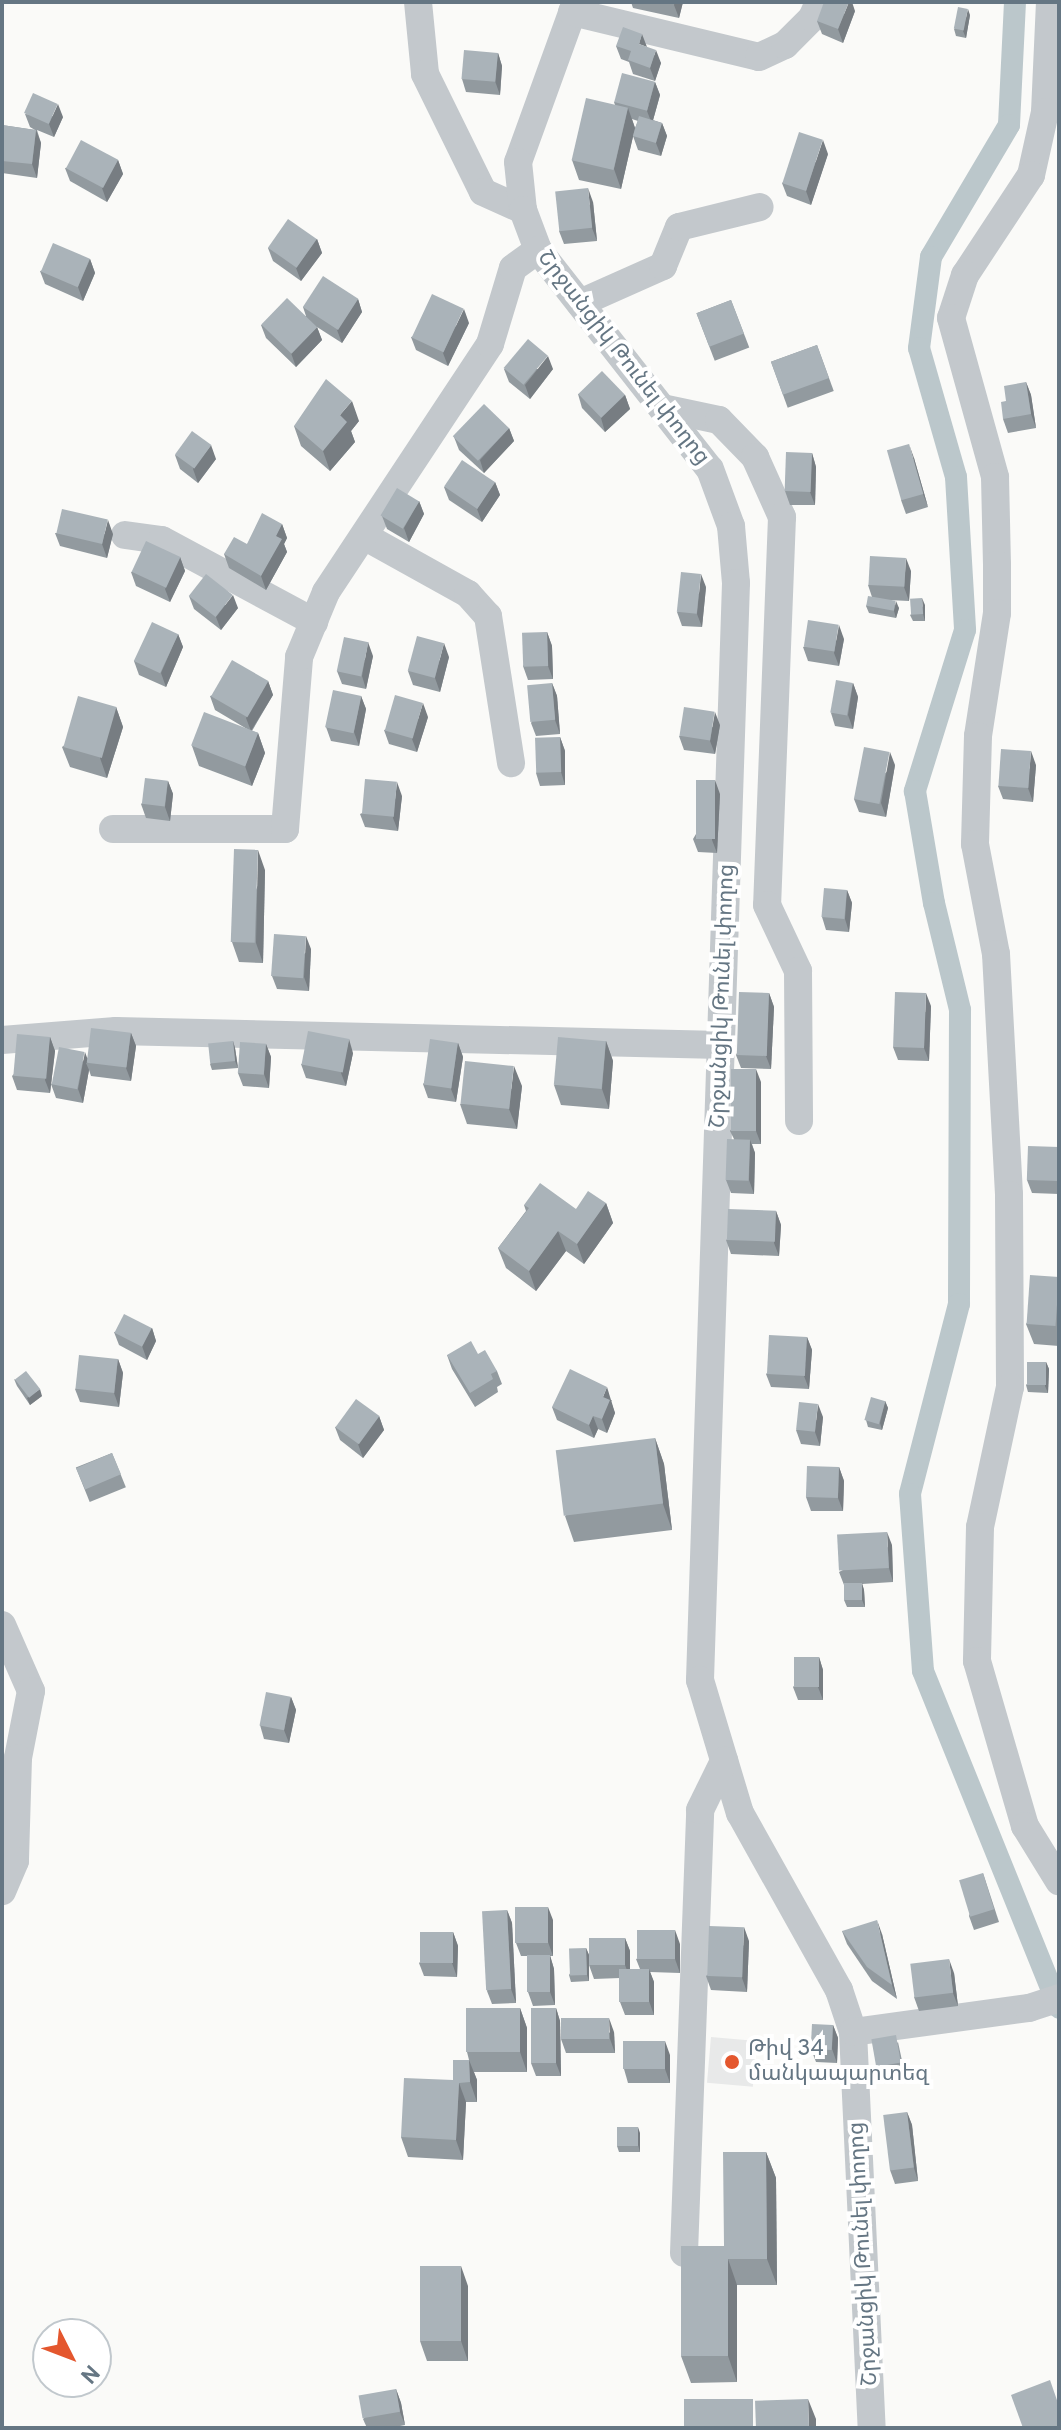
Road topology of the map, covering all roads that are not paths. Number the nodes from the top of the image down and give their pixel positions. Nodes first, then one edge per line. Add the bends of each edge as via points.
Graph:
1 (418, 2) edge
2 (819, 2) edge
3 (1050, 2) edge
4 (574, 7) edge
5 (760, 207) dead end
6 (523, 210) junction
7 (538, 250) junction
8 (580, 303) junction
9 (662, 408) junction
10 (125, 535) dead end
11 (364, 536) junction
12 (314, 622) junction
13 (511, 763) dead end
14 (113, 829) dead end
15 (2, 1040) edge
16 (721, 1045) junction
17 (799, 1121) dead end
18 (2, 1625) edge
19 (724, 1761) junction
20 (1059, 1881) edge
21 (2, 1891) edge
22 (1059, 1998) edge
23 (853, 2032) junction
24 (684, 2253) edge
25 (878, 2426) edge

1 - 6 street via 425,74 483,192
2 - 4 street via 812,18 785,45 759,57
3 - 20 street via 1045,112 1031,175 965,275 951,318 995,477 997,565 997,613 978,736 975,844 996,954 1009,1195 1010,1387 980,1527 977,1661 1025,1826
4 - 6 street, Շրջանցիկ Թունել փողոց via 518,162
5 - 8 street via 679,227 663,266
6 - 7 street, Շրջանցիկ Թունել փողոց
7 - 8 street, Շրջանցիկ Թունել փողոց
7 - 11 street via 513,268 490,344
8 - 9 street, Շրջանցիկ Թունել փողոց
9 - 16 street, Շրջանցիկ Թունել փողոց via 710,469 731,526 736,583
9 - 17 street via 719,420 755,457 782,517 767,905 798,971
10 - 12 street via 162,540
11 - 12 street via 326,592
11 - 13 street via 468,594 488,616
12 - 14 street via 299,657 285,829
15 - 16 street via 116,1031
16 - 19 street, Շրջանցիկ Թունել փողոց via 700,1680
18 - 21 street via 31,1691 18,1758 15,1861
19 - 23 street, Շրջանցիկ Թունել փողոց via 740,1813 839,1990
19 - 24 street via 700,1810
22 - 23 street via 1029,2008
23 - 25 street, Շրջանցիկ Թունել փողոց

